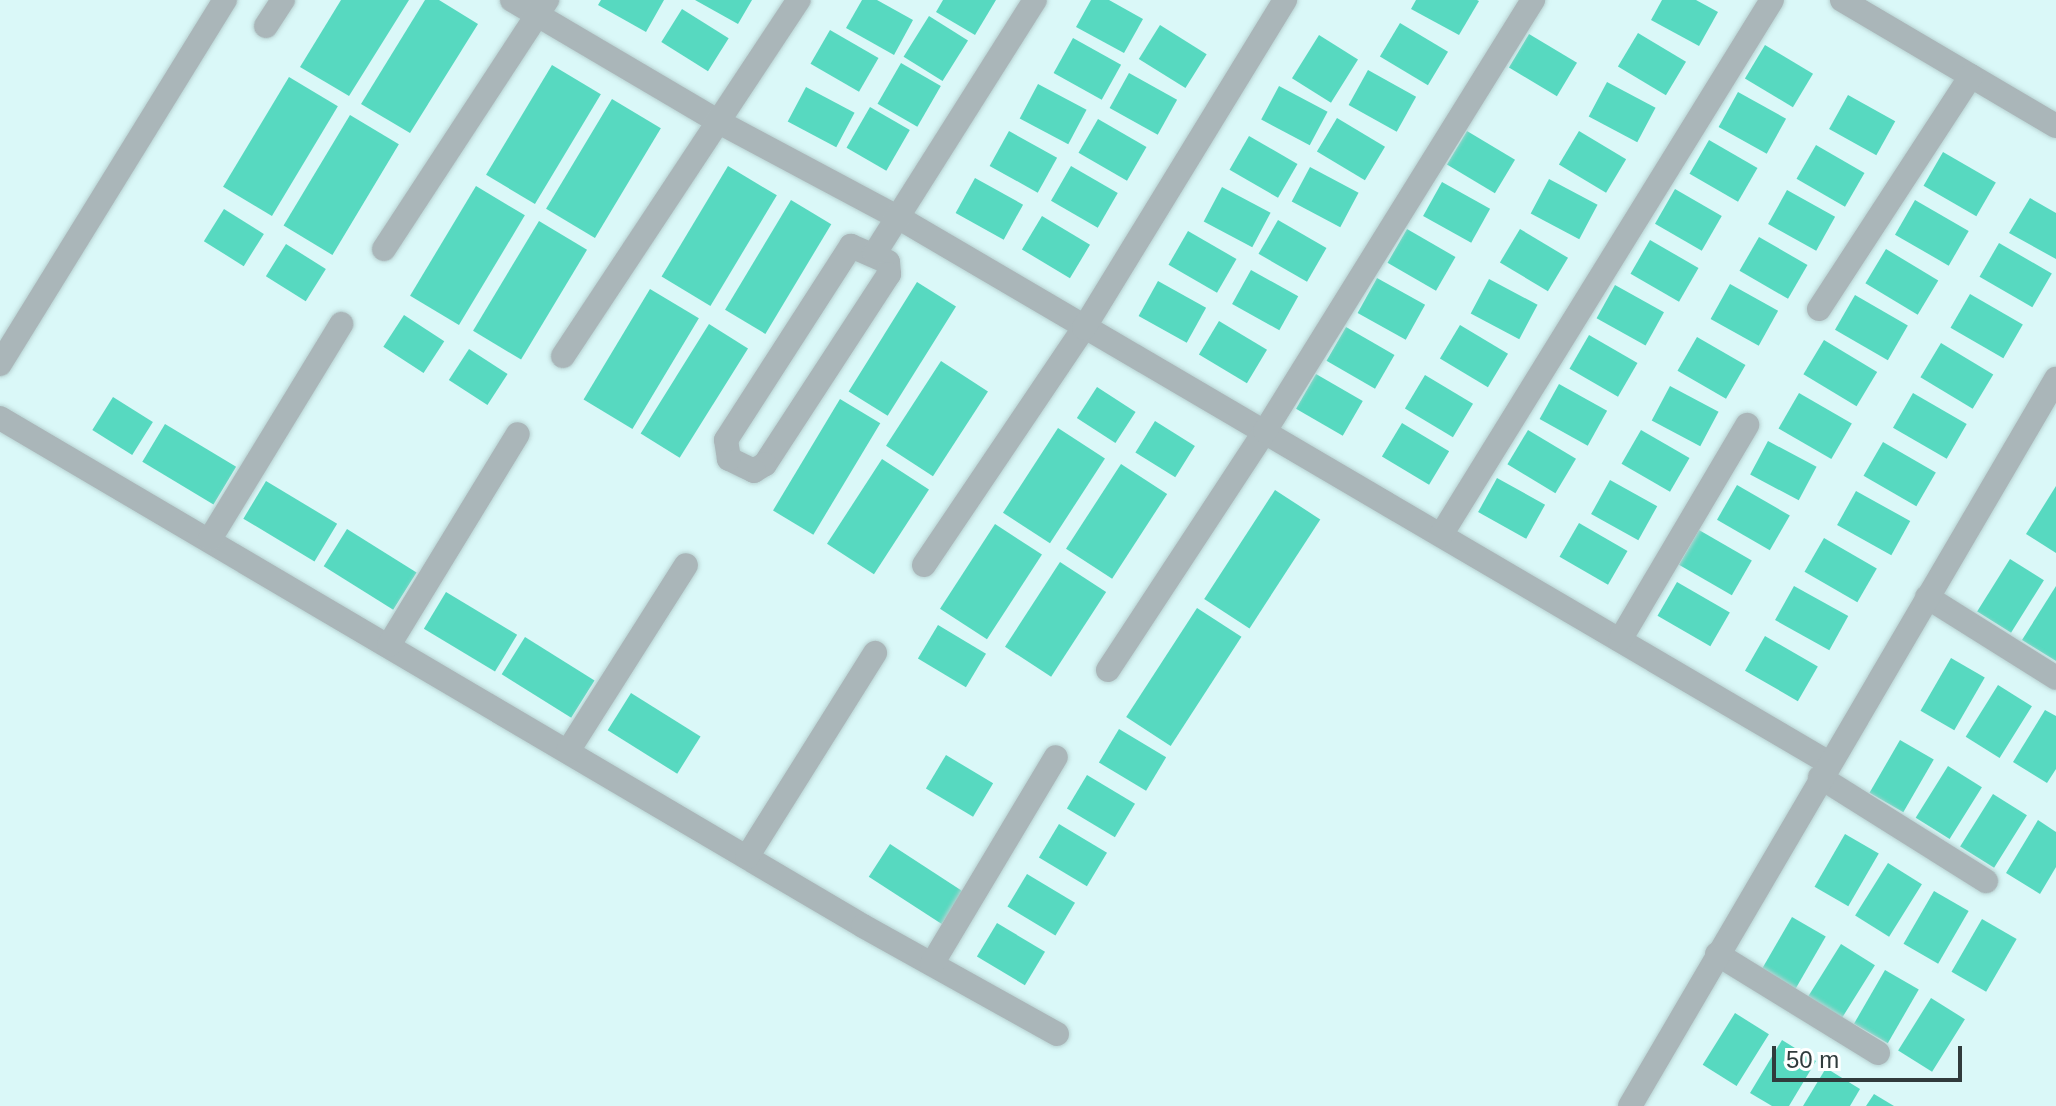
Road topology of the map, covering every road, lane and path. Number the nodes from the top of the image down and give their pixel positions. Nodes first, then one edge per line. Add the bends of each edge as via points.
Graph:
1 (225, 0) edge
2 (283, 0) edge
3 (512, 0) edge
4 (799, 0) edge
5 (1035, 0) edge
6 (1285, 0) edge
7 (1533, 0) edge
8 (1772, 0) edge
9 (1842, 0) edge
10 (542, 7) edge
11 (266, 26) dead end
12 (1971, 76) junction
13 (719, 122) junction
14 (2056, 126) edge
15 (901, 219) junction
16 (384, 249) dead end
17 (875, 253) junction
18 (1819, 309) dead end
19 (341, 324) dead end
20 (1084, 328) junction
21 (563, 356) dead end
22 (0, 364) edge
23 (2056, 379) edge
24 (0, 418) edge
25 (1747, 425) dead end
26 (1265, 431) junction
27 (518, 434) dead end
28 (1441, 535) junction
29 (210, 539) junction
30 (686, 565) dead end
31 (924, 565) dead end
32 (1927, 597) junction
33 (1620, 640) junction
34 (389, 645) junction
35 (875, 653) dead end
36 (1108, 670) dead end
37 (2056, 678) edge
38 (568, 751) junction
39 (1056, 757) dead end
40 (1824, 770) junction
41 (747, 857) junction
42 (1986, 881) dead end
43 (1717, 954) junction
44 (932, 964) junction
45 (1057, 1034) dead end
46 (1878, 1053) dead end
47 (1630, 1106) edge

1 - 22 street
2 - 11 street
3 - 10 street
4 - 13 street
5 - 15 street
6 - 20 street
7 - 26 street
8 - 28 street
9 - 12 street
10 - 13 street
10 - 16 street
12 - 14 street
12 - 18 street
13 - 15 street
13 - 21 street
15 - 17 street
15 - 20 street
17 - 17 street via 859,246 843,253 726,440 729,459 754,471 765,464 889,274 888,262
19 - 29 street
20 - 26 street
20 - 31 street
23 - 32 street
24 - 29 street
25 - 33 street
26 - 28 street
26 - 36 street
27 - 34 street
28 - 33 street
29 - 34 street
30 - 38 street
32 - 37 street
32 - 40 street
33 - 40 street
34 - 38 street
35 - 41 street
38 - 41 street
39 - 44 street
40 - 42 street
40 - 43 street
41 - 44 street
43 - 46 street
43 - 47 street
44 - 45 street

